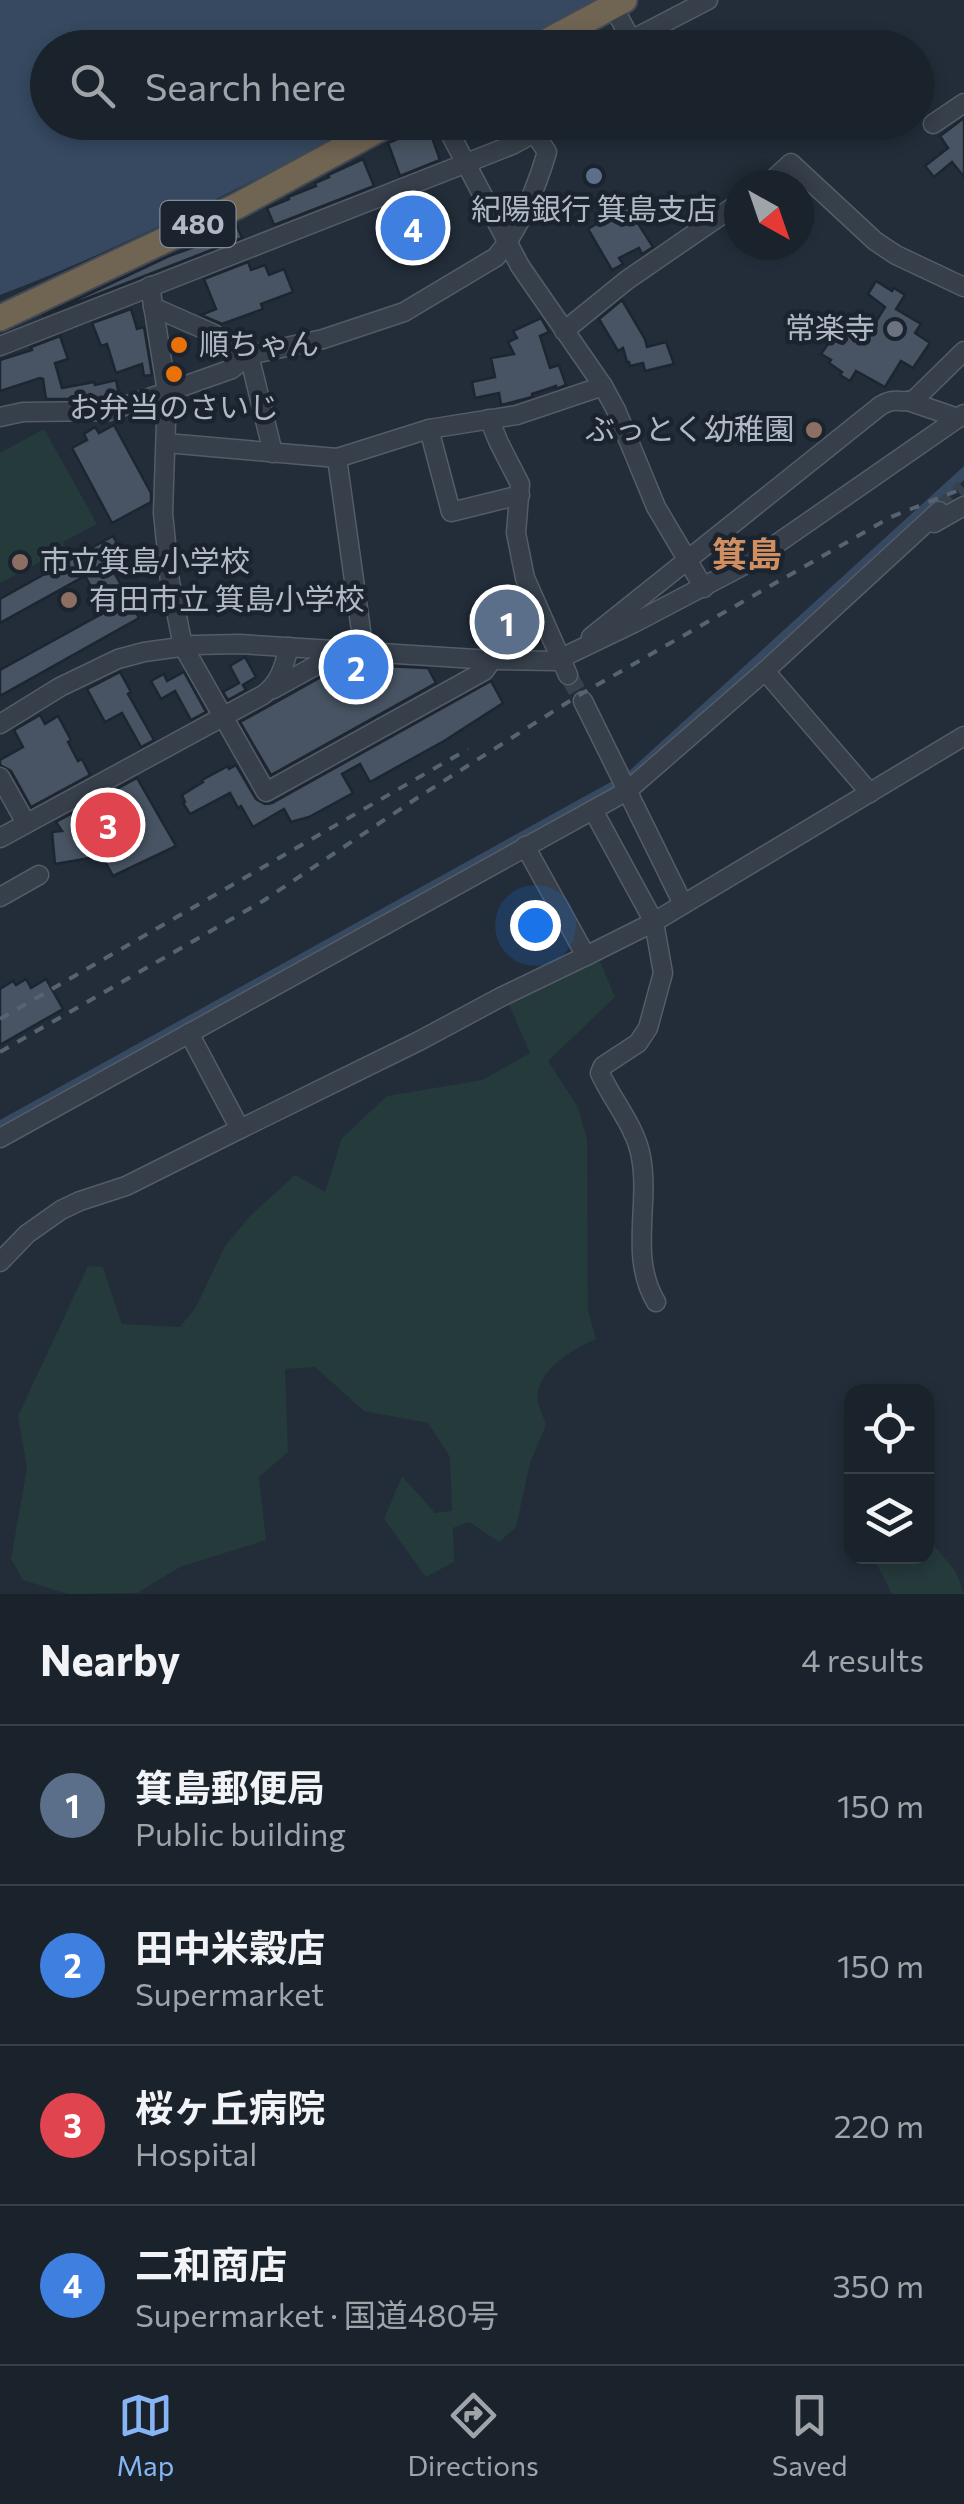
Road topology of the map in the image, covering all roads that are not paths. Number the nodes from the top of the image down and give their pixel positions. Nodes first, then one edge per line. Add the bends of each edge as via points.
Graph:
1 (708, 0) edge
2 (619, 3) edge
3 (568, 30) edge
4 (625, 30) edge
5 (653, 30) edge
6 (964, 103) edge
7 (934, 123) edge
8 (359, 140) edge
9 (453, 140) edge
10 (520, 140) edge
11 (538, 140) edge
12 (464, 164) junction
13 (814, 183) edge
14 (724, 213) edge
15 (507, 244) junction
16 (150, 286) junction
17 (964, 287) edge
18 (154, 306) junction
19 (0, 318) edge
20 (564, 330) junction
21 (0, 346) edge
22 (964, 350) edge
23 (249, 355) junction
24 (603, 386) junction
25 (167, 392) junction
26 (908, 402) junction
27 (961, 416) edge
28 (0, 417) edge
29 (489, 419) junction
30 (428, 429) junction
31 (166, 443) junction
32 (274, 452) junction
33 (336, 458) junction
34 (520, 495) junction
35 (964, 506) edge
36 (939, 511) tunnel mouth
37 (911, 535) junction
38 (686, 560) junction
39 (704, 588) junction
40 (183, 646) junction
41 (289, 647) junction
42 (342, 650) junction
43 (364, 652) junction
44 (492, 660) junction
45 (567, 663) junction
46 (765, 672) junction
47 (268, 691) junction
48 (583, 701) tunnel mouth
49 (223, 718) junction
50 (0, 724) edge
51 (964, 736) edge
52 (0, 777) edge
53 (627, 791) junction
54 (870, 792) junction
55 (593, 810) junction
56 (26, 824) junction
57 (0, 838) edge
58 (525, 846) junction
59 (39, 874) dead end
60 (0, 897) edge
61 (683, 904) junction
62 (654, 922) junction
63 (586, 956) junction
64 (190, 1033) junction
65 (240, 1129) junction
66 (0, 1138) edge
67 (0, 1262) edge
68 (656, 1302) dead end

1 - 5 street
2 - 3 highway
2 - 4 street
6 - 7 street
8 - 19 highway, 480
9 - 12 street
10 - 12 street
11 - 15 street via 547,152
12 - 15 street
12 - 16 street
13 - 17 street via 896,255
14 - 20 street
15 - 20 street
15 - 23 street via 404,312
16 - 18 street
16 - 21 street
18 - 23 street
18 - 25 street
20 - 24 street
22 - 26 street
23 - 25 street via 232,369
23 - 32 street
24 - 29 street
24 - 38 street
25 - 28 street via 110,411
25 - 31 street
26 - 27 street
26 - 38 street via 880,406
27 - 39 street
29 - 30 street
29 - 34 street
30 - 33 street
30 - 34 street via 450,512
31 - 32 street
31 - 40 street via 163,513
32 - 33 street
33 - 43 street
34 - 45 street via 520,559
35 - 37 street
36 - 37 street
37 - 46 street
38 - 39 street
38 - 45 street
39 - 45 street
40 - 41 street
40 - 49 street
40 - 50 street via 102,665
41 - 42 street
41 - 47 street
42 - 43 street
42 - 47 street
43 - 44 street
44 - 45 street
44 - 49 street via 266,792
46 - 53 street
46 - 54 street
47 - 49 street
48 - 53 street
49 - 56 street
51 - 54 street
52 - 56 street
53 - 55 street
53 - 61 street
54 - 61 street
55 - 58 street
55 - 62 street
56 - 57 street
58 - 63 street
58 - 64 street
59 - 60 street
61 - 62 street
62 - 63 street
62 - 68 street via 662,973 648,1028 600,1073 641,1154 642,1258
63 - 65 street
64 - 65 street
64 - 66 street
65 - 67 street via 61,1210

